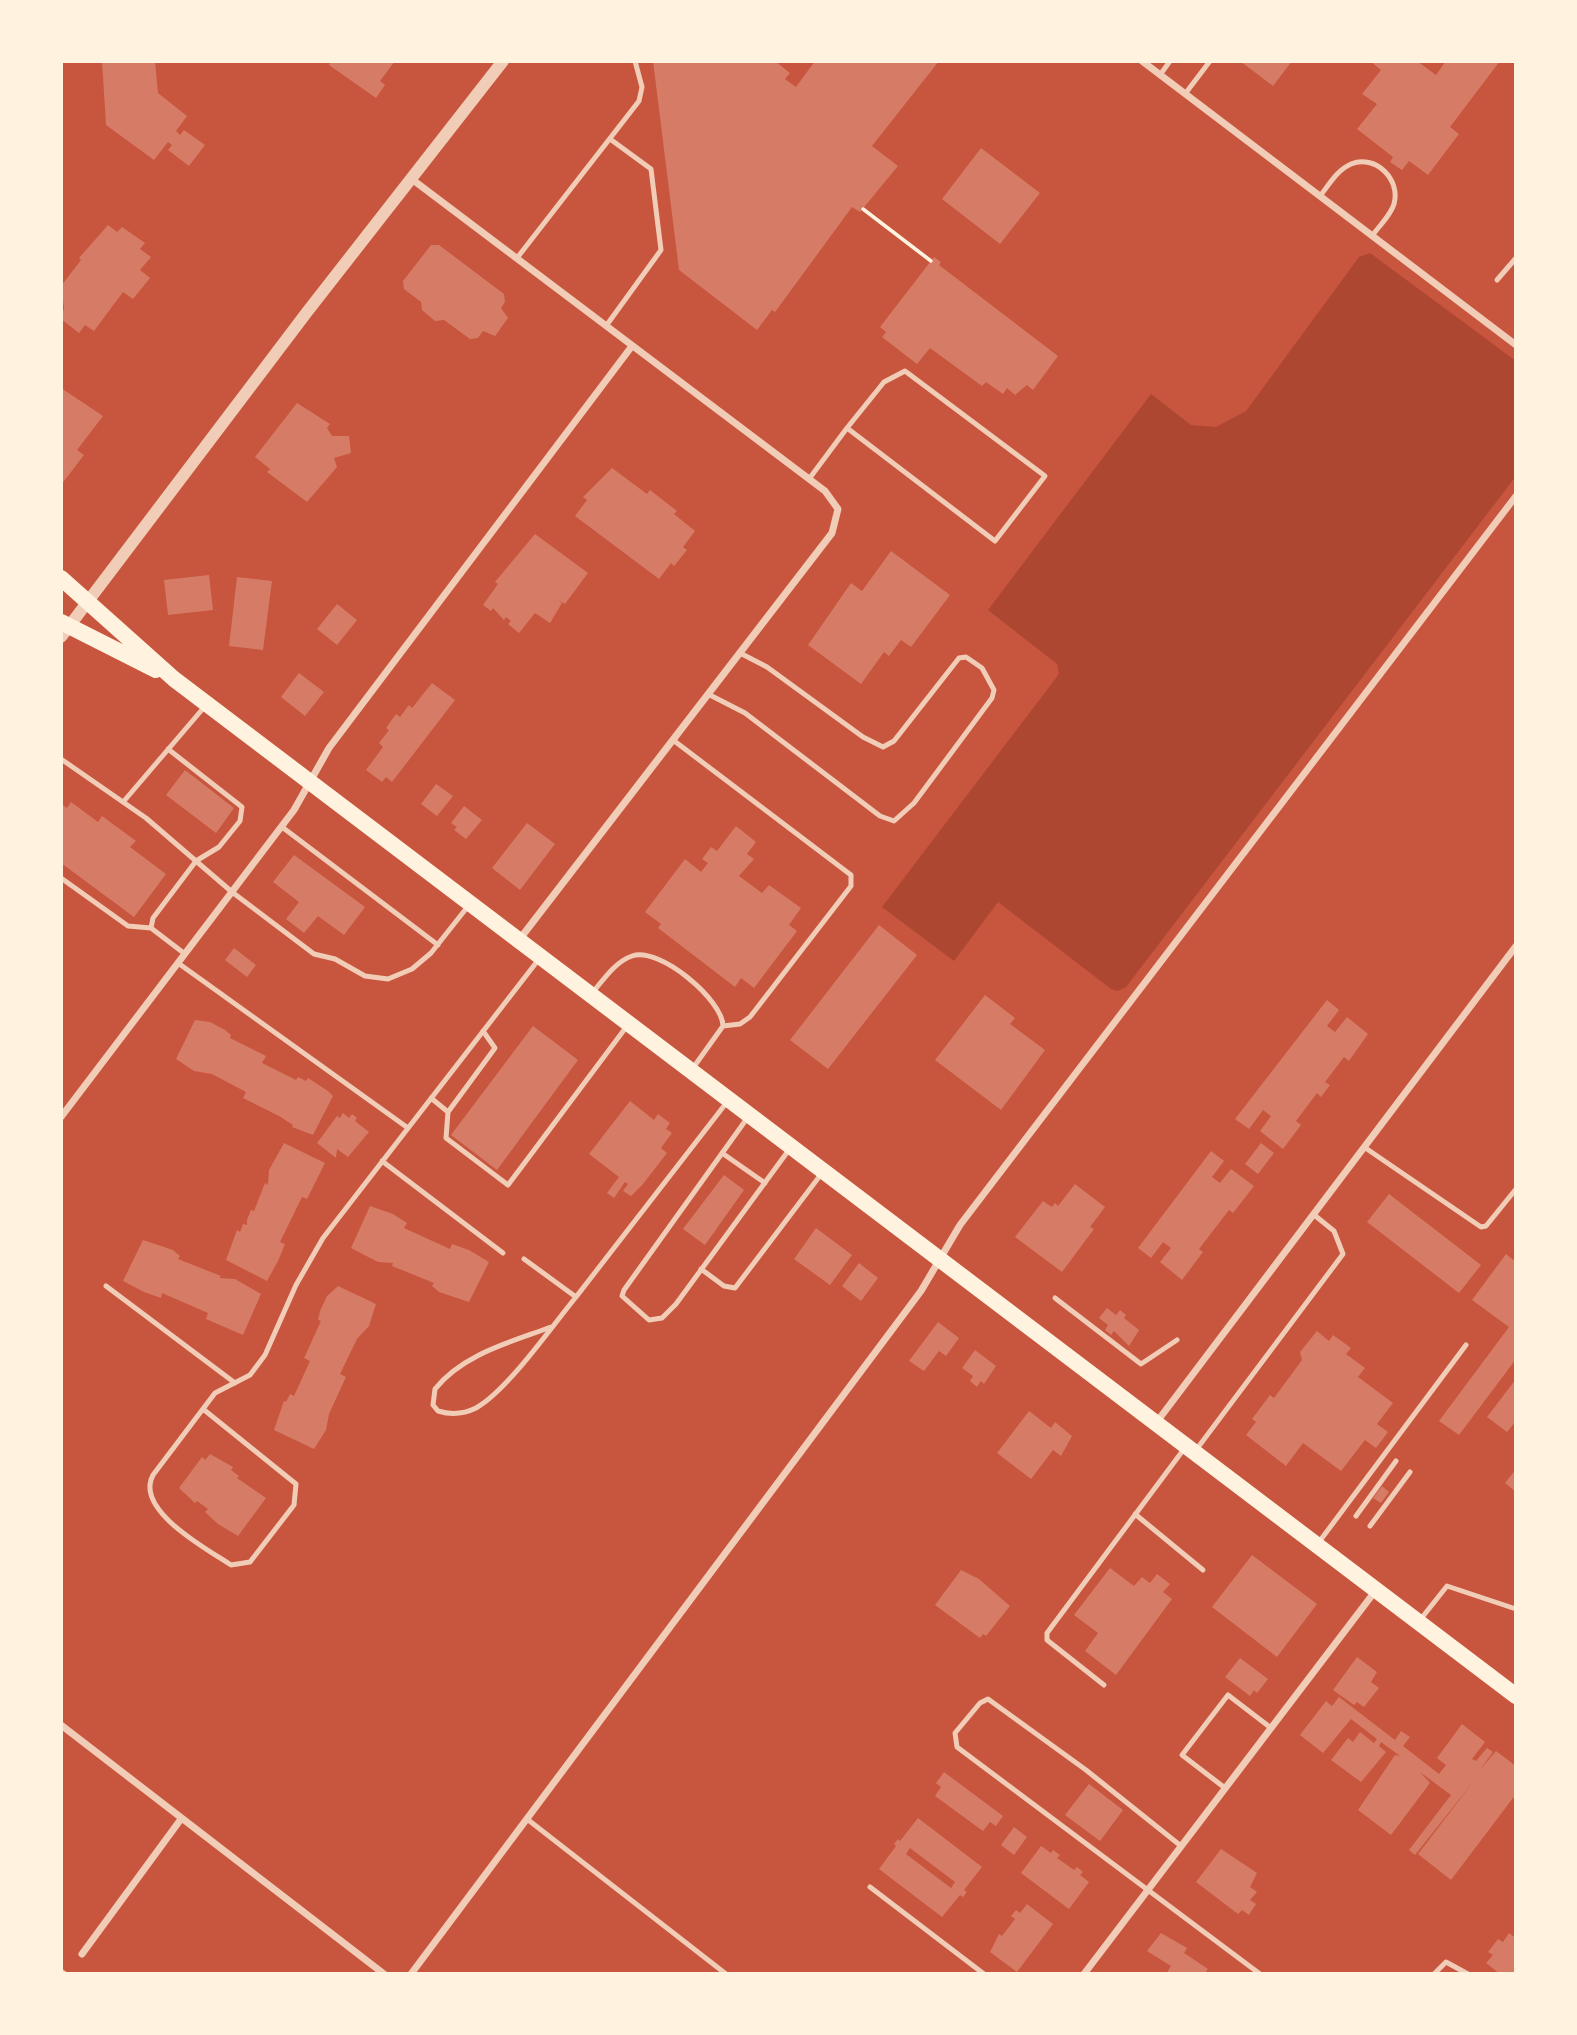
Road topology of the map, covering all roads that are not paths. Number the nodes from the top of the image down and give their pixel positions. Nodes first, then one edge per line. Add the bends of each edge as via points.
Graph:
1 (503, 61) edge
2 (635, 61) edge
3 (1142, 61) edge
4 (1170, 61) edge
5 (1209, 61) edge
6 (1160, 75) junction
7 (1185, 94) junction
8 (610, 139) junction
9 (413, 180) junction
10 (1320, 196) junction
11 (1372, 236) junction
12 (517, 258) junction
13 (1516, 258) edge
14 (1497, 280) dead end
15 (606, 326) junction
16 (1516, 345) edge
17 (632, 346) junction
18 (847, 428) junction
19 (808, 479) junction
20 (1516, 496) edge
21 (61, 578) edge
22 (89, 600) junction
23 (64, 629) edge
24 (740, 653) junction
25 (174, 679) junction
26 (708, 694) junction
27 (207, 703) junction
28 (673, 740) junction
29 (168, 750) junction
30 (61, 759) edge
31 (310, 781) junction
32 (124, 801) junction
33 (282, 827) junction
34 (196, 861) junction
35 (61, 878) edge
36 (232, 892) junction
37 (471, 903) junction
38 (151, 928) junction
39 (519, 940) junction
40 (438, 945) junction
41 (1516, 946) edge
42 (185, 954) junction
43 (541, 956) junction
44 (178, 963) junction
45 (591, 995) junction
46 (629, 1024) junction
47 (723, 1026) junction
48 (483, 1031) junction
49 (691, 1070) junction
50 (431, 1098) junction
51 (729, 1099) junction
52 (448, 1112) junction
53 (750, 1115) junction
54 (61, 1117) edge
55 (408, 1128) junction
56 (792, 1146) junction
57 (1364, 1147) junction
58 (722, 1153) junction
59 (383, 1161) junction
60 (824, 1171) junction
61 (765, 1183) junction
62 (1516, 1189) edge
63 (1313, 1214) junction
64 (503, 1253) dead end
65 (940, 1257) junction
66 (524, 1259) dead end
67 (701, 1269) junction
68 (106, 1286) dead end
69 (576, 1297) junction
70 (1055, 1298) dead end
71 (551, 1327) junction
72 (1177, 1340) dead end
73 (1466, 1345) dead end
74 (235, 1382) junction
75 (204, 1409) junction
76 (1155, 1423) junction
77 (1190, 1449) junction
78 (1396, 1461) dead end
79 (1410, 1472) dead end
80 (1135, 1514) junction
81 (1356, 1516) dead end
82 (1370, 1526) dead end
83 (1316, 1545) junction
84 (1203, 1570) dead end
85 (1376, 1590) junction
86 (1516, 1609) edge
87 (1419, 1622) junction
88 (1104, 1685) dead end
89 (1516, 1696) edge
90 (61, 1725) edge
91 (1271, 1728) junction
92 (1225, 1788) junction
93 (181, 1819) junction
94 (527, 1819) junction
95 (1181, 1846) junction
96 (870, 1887) dead end
97 (1147, 1891) junction
98 (82, 1954) dead end
99 (384, 1974) edge
100 (411, 1974) edge
101 (726, 1974) edge
102 (984, 1974) edge
103 (1084, 1974) edge
104 (1260, 1974) edge
105 (1434, 1974) edge
106 (1468, 1974) edge

1 - 9 street
2 - 8 lane via 642,87 639,100
3 - 6 street
4 - 6 lane
5 - 7 lane
6 - 7 street
7 - 10 street
8 - 12 lane
8 - 15 lane via 651,169 661,250
9 - 12 street
9 - 22 street
10 - 11 street
10 - 11 lane via 1348,165 1376,164 1391,180 1395,193 1390,212
11 - 16 street
12 - 15 street
13 - 14 lane
15 - 17 street
17 - 19 street
17 - 31 street via 329,748
18 - 18 lane via 995,541 1045,475 905,371 884,382
18 - 19 lane
19 - 24 street via 825,491 838,509 832,533
20 - 65 street
21 - 22 main road
22 - 23 street
22 - 25 main road
23 - 25 main road
24 - 26 street
24 - 26 lane via 883,747 894,741 959,658 966,657 982,668 994,690 914,803 894,821 880,816 745,713
25 - 27 main road
26 - 28 street
27 - 29 lane
27 - 31 main road
28 - 39 street
28 - 47 lane via 851,875 851,886 750,1017
29 - 32 lane
29 - 34 lane via 242,807 240,821 219,847
30 - 32 lane
31 - 33 street
31 - 37 main road
32 - 34 lane
33 - 36 street
33 - 40 lane
34 - 36 lane
34 - 38 lane via 153,918
35 - 38 lane via 128,926
36 - 40 lane via 314,954 335,959 365,976 388,979 412,969
36 - 42 street
37 - 39 main road
37 - 40 lane
38 - 42 lane
39 - 43 main road
41 - 57 street
42 - 44 street
43 - 45 main road
43 - 48 lane
44 - 54 street
44 - 55 lane
45 - 46 main road
45 - 47 lane via 614,967 648,953 664,960 715,1002
46 - 49 main road
46 - 52 lane via 508,1185 446,1138
47 - 49 lane
48 - 50 lane
48 - 52 lane via 495,1048
49 - 51 main road
50 - 52 lane
50 - 55 lane
51 - 53 main road
51 - 69 lane
53 - 56 main road
53 - 58 lane
55 - 59 lane
56 - 60 main road
56 - 61 lane
57 - 62 lane via 1481,1227
57 - 63 street
58 - 61 lane
58 - 67 lane via 622,1297 649,1320 663,1318
59 - 64 lane
59 - 74 lane via 311,1256 265,1355 250,1375
60 - 65 main road
60 - 67 lane via 735,1288 724,1286
61 - 67 lane
63 - 76 street
63 - 77 lane via 1334,1231 1343,1254
65 - 76 main road
65 - 94 street via 912,1302
66 - 69 lane
68 - 74 lane
69 - 71 lane
70 - 72 lane via 1141,1364
71 - 71 lane via 475,1409 447,1413 433,1405 435,1389 457,1368
73 - 83 lane
74 - 75 lane via 215,1393
75 - 75 lane via 296,1484 294,1505 243,1565 232,1565 183,1532 162,1515 148,1489 153,1475
76 - 77 main road
77 - 80 lane
77 - 83 main road
78 - 81 lane
79 - 82 lane
80 - 84 lane
80 - 88 lane via 1047,1633 1056,1649
83 - 85 main road
85 - 87 main road
85 - 91 street
86 - 87 lane via 1447,1586
87 - 89 main road
90 - 93 street
91 - 92 street
91 - 92 lane via 1228,1695 1182,1755
92 - 95 street
93 - 98 street
93 - 99 street
94 - 100 street
94 - 101 lane
95 - 97 street
95 - 97 lane via 988,1699 968,1716 956,1733 957,1747
96 - 102 lane
97 - 103 street
97 - 104 lane
105 - 106 lane via 1447,1962

